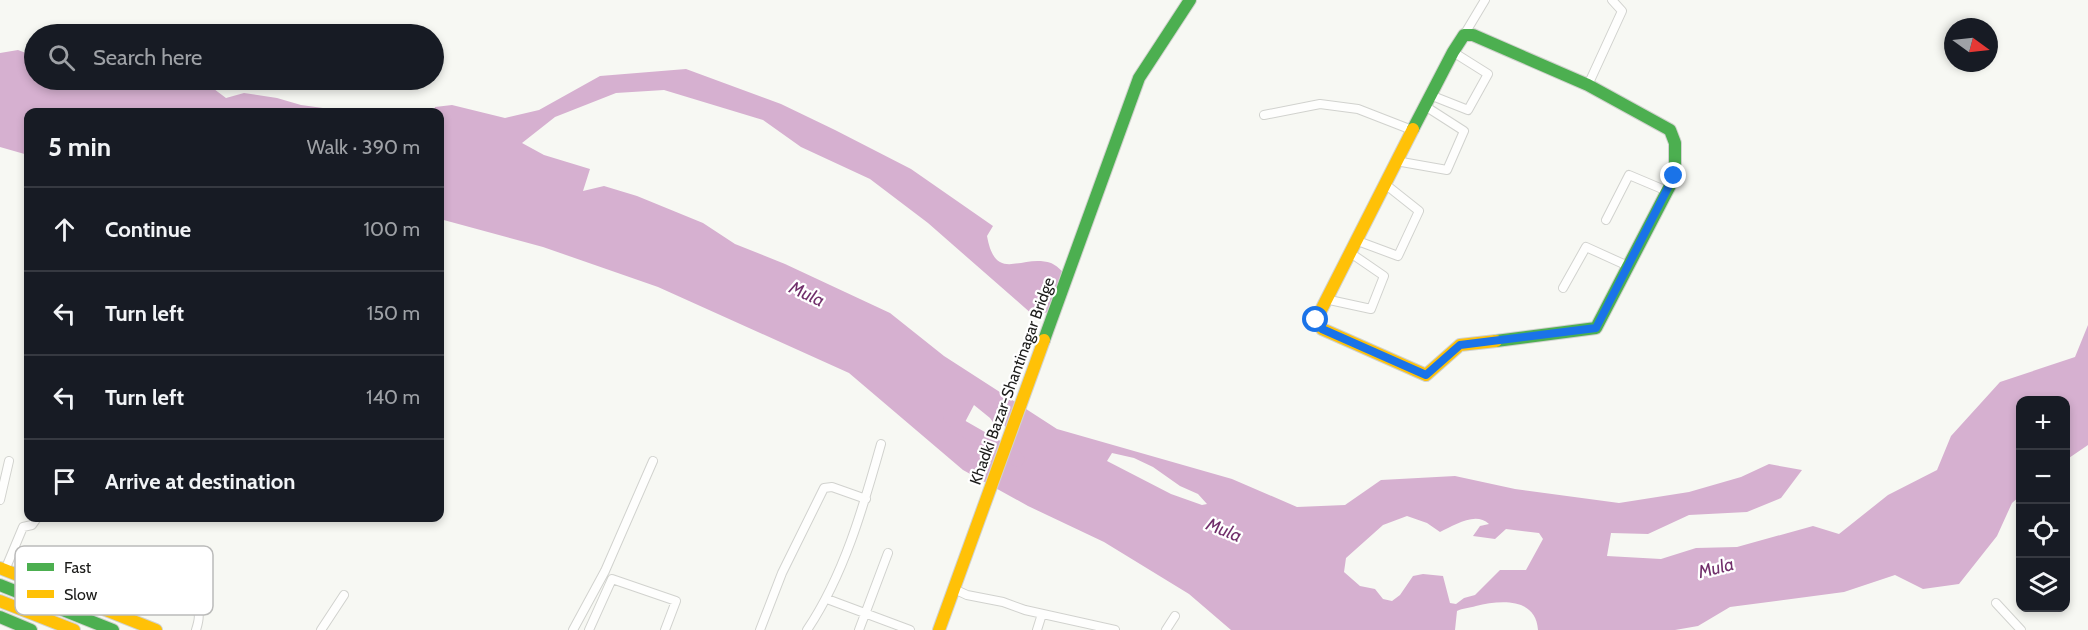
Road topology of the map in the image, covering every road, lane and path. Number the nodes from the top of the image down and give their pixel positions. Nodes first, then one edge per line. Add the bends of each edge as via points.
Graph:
1 (1190, 0) edge
2 (1485, 0) edge
3 (1612, 0) edge
4 (1464, 35) junction
5 (1453, 52) junction
6 (1588, 85) junction
7 (1427, 101) junction
8 (1264, 115) dead end
9 (1412, 130) junction
10 (1396, 161) junction
11 (1384, 184) junction
12 (1667, 191) junction
13 (1606, 220) dead end
14 (1355, 240) junction
15 (1349, 252) junction
16 (1628, 266) junction
17 (1563, 288) dead end
18 (1325, 299) junction
19 (881, 444) dead end
20 (9, 461) dead end
21 (652, 461) dead end
22 (866, 499) junction
23 (0, 500) edge
24 (34, 522) edge
25 (888, 553) dead end
26 (2, 569) edge
27 (0, 585) edge
28 (954, 589) junction
29 (15, 591) edge
30 (344, 595) dead end
31 (827, 599) junction
32 (0, 601) edge
33 (1996, 603) dead end
34 (15, 607) edge
35 (586, 608) junction
36 (596, 612) junction
37 (866, 613) junction
38 (1042, 614) junction
39 (36, 615) edge
40 (75, 615) edge
41 (118, 615) edge
42 (198, 615) edge
43 (1175, 616) dead end
44 (0, 617) edge
45 (942, 629) edge
46 (32, 630) edge
47 (74, 630) edge
48 (113, 630) edge
49 (156, 630) edge
50 (196, 630) edge
51 (321, 630) edge
52 (573, 630) edge
53 (589, 630) edge
54 (665, 630) edge
55 (760, 630) edge
56 (807, 630) edge
57 (859, 630) edge
58 (910, 630) edge
59 (1037, 630) edge
60 (1115, 630) edge
61 (1166, 630) edge
62 (2021, 630) edge

1 - 28 street, Khadki Bazar-Shantinagar Bridge via 1139,78
2 - 4 street
3 - 6 street via 1622,11
4 - 5 street
4 - 6 street via 1473,35
5 - 7 street
5 - 7 street via 1488,74 1468,110
6 - 12 street via 1670,130 1676,161
7 - 9 street
7 - 10 street via 1464,131 1447,170
8 - 9 street via 1320,104 1358,109
9 - 10 street
10 - 11 street
11 - 14 street
11 - 14 street via 1419,211 1398,256
12 - 13 street via 1629,175
12 - 16 street
14 - 15 street
15 - 18 street
15 - 18 street via 1384,276 1371,309
16 - 17 street via 1586,247
16 - 18 street via 1596,328 1460,345 1426,375 1322,329 1316,320
19 - 22 street
20 - 23 street
21 - 35 street
22 - 31 street
22 - 55 street via 824,488 782,573
24 - 26 street via 23,527
25 - 37 street
27 - 29 street
28 - 38 street
28 - 45 street, Khadki Bazar-Shantinagar Bridge
30 - 51 street
31 - 37 street
31 - 56 street
32 - 34 street
33 - 62 street
35 - 36 street
35 - 52 street
36 - 53 street
36 - 54 street via 612,579 675,601
37 - 57 street
37 - 58 street
38 - 59 street
38 - 60 street
39 - 47 street
40 - 48 street
41 - 49 street
42 - 50 street
43 - 61 street
44 - 46 street

